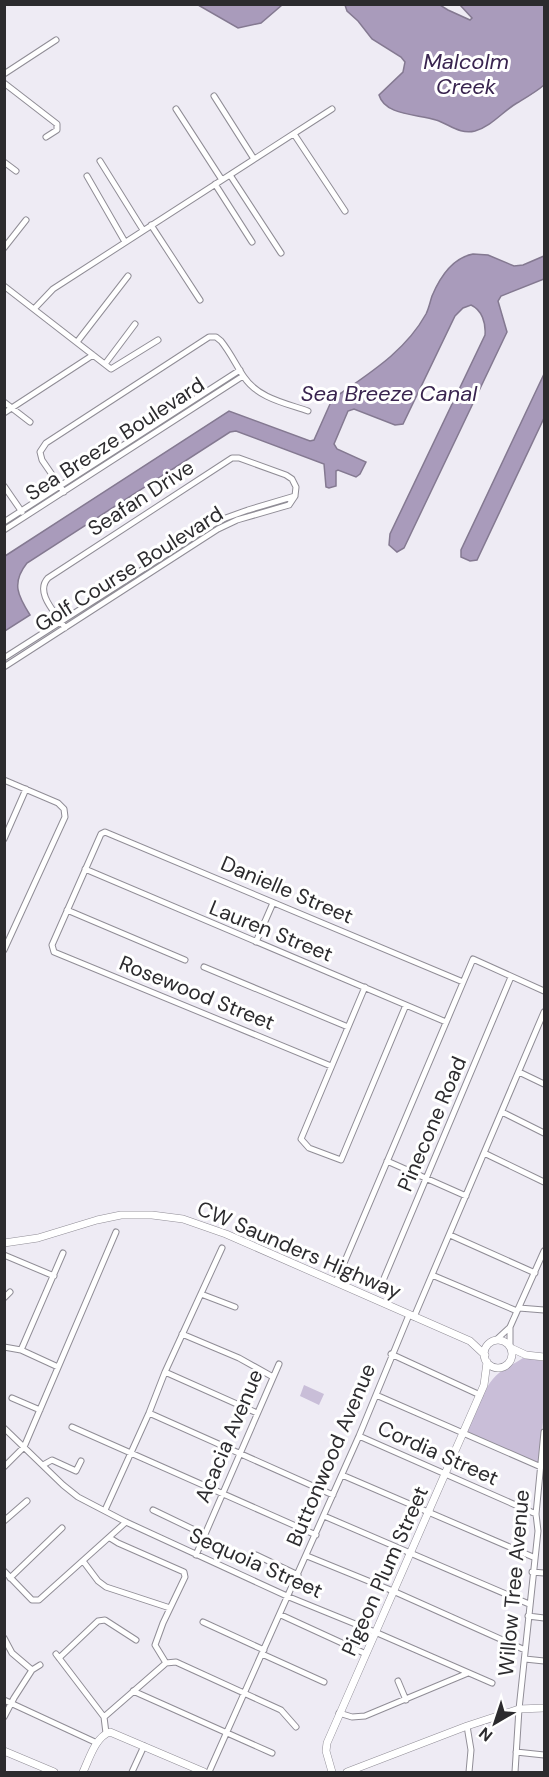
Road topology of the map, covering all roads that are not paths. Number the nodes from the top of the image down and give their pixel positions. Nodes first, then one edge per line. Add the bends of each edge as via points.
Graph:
1 (56, 40) dead end
2 (4, 74) edge
3 (4, 83) edge
4 (214, 96) dead end
5 (176, 109) dead end
6 (332, 109) dead end
7 (294, 134) junction
8 (46, 137) dead end
9 (254, 159) junction
10 (100, 161) dead end
11 (4, 162) edge
12 (16, 171) dead end
13 (230, 175) junction
14 (87, 176) dead end
15 (222, 180) junction
16 (215, 184) junction
17 (345, 211) dead end
18 (26, 220) dead end
19 (151, 225) junction
20 (143, 230) junction
21 (125, 242) junction
22 (252, 242) dead end
23 (4, 248) edge
24 (281, 253) dead end
25 (128, 276) dead end
26 (4, 286) edge
27 (200, 300) dead end
28 (34, 309) junction
29 (135, 324) dead end
30 (158, 340) dead end
31 (77, 342) junction
32 (93, 355) junction
33 (105, 364) junction
34 (240, 370) junction
35 (243, 376) junction
36 (4, 402) edge
37 (12, 408) junction
38 (308, 411) dead end
39 (4, 413) edge
40 (30, 422) dead end
41 (4, 486) edge
42 (62, 489) junction
43 (295, 496) junction
44 (23, 514) junction
45 (4, 522) edge
46 (4, 530) edge
47 (61, 621) junction
48 (65, 628) junction
49 (4, 658) edge
50 (4, 667) edge
51 (4, 780) edge
52 (26, 789) junction
53 (4, 838) edge
54 (85, 869) junction
55 (273, 903) junction
56 (67, 910) junction
57 (256, 942) junction
58 (4, 950) edge
59 (185, 960) dead end
60 (204, 968) dead end
61 (511, 977) junction
62 (463, 982) junction
63 (365, 987) junction
64 (544, 991) edge
65 (406, 1005) junction
66 (544, 1012) edge
67 (446, 1022) junction
68 (348, 1027) junction
69 (536, 1032) junction
70 (544, 1036) edge
71 (331, 1066) junction
72 (519, 1072) junction
73 (544, 1084) edge
74 (502, 1112) junction
75 (544, 1133) edge
76 (484, 1153) junction
77 (387, 1161) junction
78 (427, 1178) junction
79 (544, 1182) edge
80 (466, 1196) junction
81 (116, 1232) dead end
82 (450, 1234) junction
83 (4, 1243) edge
84 (222, 1248) dead end
85 (544, 1251) edge
86 (63, 1253) dead end
87 (4, 1255) edge
88 (542, 1265) edge
89 (535, 1273) junction
90 (432, 1275) junction
91 (54, 1276) junction
92 (336, 1282) junction
93 (382, 1283) dead end
94 (10, 1292) dead end
95 (201, 1294) junction
96 (4, 1298) edge
97 (235, 1307) dead end
98 (518, 1309) junction
99 (544, 1310) edge
100 (412, 1316) junction
101 (510, 1327) junction
102 (182, 1334) junction
103 (470, 1341) junction
104 (493, 1341) junction
105 (4, 1347) edge
106 (510, 1347) junction
107 (21, 1350) junction
108 (392, 1354) junction
109 (526, 1355) junction
110 (544, 1357) edge
111 (486, 1358) junction
112 (509, 1362) junction
113 (279, 1364) dead end
114 (500, 1367) junction
115 (58, 1368) junction
116 (165, 1372) junction
117 (273, 1377) junction
118 (484, 1385) junction
119 (375, 1395) junction
120 (480, 1395) junction
121 (12, 1398) dead end
122 (40, 1410) junction
123 (149, 1413) junction
124 (257, 1413) junction
125 (72, 1427) dead end
126 (4, 1428) edge
127 (544, 1432) edge
128 (464, 1434) junction
129 (359, 1436) junction
130 (544, 1442) edge
131 (24, 1447) junction
132 (131, 1453) junction
133 (240, 1453) junction
134 (81, 1461) dead end
135 (43, 1465) junction
136 (4, 1467) edge
137 (541, 1467) junction
138 (342, 1475) junction
139 (446, 1475) junction
140 (542, 1484) edge
141 (222, 1494) junction
142 (333, 1495) junction
143 (27, 1501) dead end
144 (105, 1510) junction
145 (153, 1510) dead end
146 (428, 1512) junction
147 (536, 1514) junction
148 (324, 1516) junction
149 (4, 1521) edge
150 (126, 1522) junction
151 (62, 1528) dead end
152 (537, 1531) junction
153 (544, 1532) edge
154 (205, 1535) junction
155 (316, 1535) junction
156 (110, 1538) junction
157 (411, 1552) junction
158 (196, 1555) junction
159 (256, 1555) dead end
160 (307, 1556) junction
161 (533, 1557) junction
162 (83, 1561) junction
163 (4, 1571) edge
164 (532, 1572) junction
165 (544, 1573) edge
166 (298, 1575) junction
167 (10, 1578) junction
168 (393, 1591) junction
169 (289, 1597) junction
170 (529, 1604) junction
171 (170, 1608) junction
172 (281, 1615) junction
173 (528, 1616) junction
174 (544, 1618) edge
175 (203, 1622) dead end
176 (375, 1632) junction
177 (4, 1638) edge
178 (136, 1640) dead end
179 (525, 1650) junction
180 (263, 1652) junction
181 (366, 1654) junction
182 (525, 1659) junction
183 (544, 1661) edge
184 (166, 1663) junction
185 (40, 1665) dead end
186 (32, 1670) junction
187 (468, 1673) junction
188 (398, 1681) dead end
189 (324, 1682) dead end
190 (492, 1683) dead end
191 (133, 1692) junction
192 (245, 1694) junction
193 (4, 1700) edge
194 (406, 1700) junction
195 (11, 1703) junction
196 (544, 1708) edge
197 (519, 1709) junction
198 (339, 1713) junction
199 (4, 1717) edge
200 (104, 1717) junction
201 (466, 1726) junction
202 (296, 1727) dead end
203 (106, 1733) junction
204 (226, 1734) junction
205 (97, 1743) junction
206 (144, 1746) junction
207 (4, 1751) edge
208 (516, 1752) junction
209 (272, 1754) dead end
210 (544, 1755) edge
211 (185, 1764) junction
212 (54, 1773) edge
213 (82, 1773) edge
214 (132, 1773) edge
215 (181, 1773) edge
216 (204, 1773) edge
217 (209, 1773) edge
218 (332, 1773) edge
219 (347, 1773) edge
220 (469, 1773) edge
221 (515, 1773) edge

1 - 2 street
3 - 8 street via 57,124 57,130
4 - 9 street
5 - 15 street
6 - 7 street
7 - 9 street
7 - 17 street
9 - 13 street
10 - 20 street
11 - 12 street
13 - 15 street
13 - 24 street
14 - 21 street
15 - 16 street
16 - 19 street
16 - 22 street
18 - 23 street
19 - 20 street
19 - 27 street
20 - 21 street
21 - 28 street via 53,289
25 - 31 street
26 - 28 street
28 - 31 street
29 - 33 street
30 - 33 street via 112,369
31 - 32 street
32 - 33 street
32 - 37 street
34 - 35 street
34 - 42 street, Sea Breeze Boulevard
34 - 42 street via 219,338 209,337 46,442 40,456
35 - 38 street via 262,394
35 - 42 street, Sea Breeze Boulevard
36 - 37 street
37 - 39 street
37 - 40 street
41 - 44 street
42 - 44 street, Sea Breeze Boulevard
43 - 47 street, Golf Course Boulevard via 220,520
43 - 47 street, Seafan Drive via 296,488 286,475 239,458 227,461 48,578 43,592
43 - 48 street, Golf Course Boulevard via 289,505 218,529
44 - 45 street, Sea Breeze Boulevard
44 - 46 street, Sea Breeze Boulevard
47 - 48 street, Seafan Drive
47 - 49 street, Golf Course Boulevard
48 - 50 street, Golf Course Boulevard
51 - 52 street
52 - 53 street
52 - 58 street via 58,803 65,817
54 - 55 street, Danielle Street via 99,836 105,832
54 - 56 street
54 - 57 street, Lauren Street
55 - 57 street
55 - 62 street, Danielle Street
56 - 59 street
56 - 71 street, Rosewood Street via 52,945 54,952
57 - 63 street, Lauren Street
60 - 68 street
61 - 62 street via 473,959
61 - 64 street
61 - 78 street, Pinecone Road
62 - 67 street
63 - 65 street, Lauren Street
63 - 68 street
65 - 67 street, Lauren Street
65 - 71 street via 341,1160 309,1148 300,1140
66 - 69 street, Buttonwood Avenue
67 - 77 street
68 - 71 street
69 - 70 street
69 - 72 street, Buttonwood Avenue
72 - 73 street
72 - 74 street, Buttonwood Avenue
74 - 75 street
74 - 76 street, Buttonwood Avenue
76 - 79 street
76 - 80 street, Buttonwood Avenue
77 - 78 street
77 - 92 street
78 - 80 street
78 - 93 street, Pinecone Road
80 - 82 street, Buttonwood Avenue
81 - 115 street
82 - 89 street
82 - 90 street, Buttonwood Avenue
83 - 92 street, CW Saunders Highway via 38,1238 121,1215 168,1216 207,1226
84 - 95 street
85 - 88 street
86 - 91 street
87 - 91 street
88 - 89 street
89 - 98 street
90 - 98 street
90 - 100 street, Buttonwood Avenue
91 - 107 street
92 - 100 street, CW Saunders Highway
94 - 96 street
95 - 97 street
95 - 102 street
98 - 99 street
98 - 101 street
100 - 103 street, CW Saunders Highway
100 - 108 street, Buttonwood Avenue
101 - 104 street
101 - 106 street
102 - 116 street
102 - 117 street
103 - 104 street, CW Saunders Highway
103 - 111 street, CW Saunders Highway
104 - 106 street via 503,1341
104 - 111 street via 486,1348
105 - 107 street
106 - 109 street
106 - 112 street
107 - 115 street
108 - 119 street, Buttonwood Avenue
108 - 120 street
109 - 110 street
109 - 112 street
111 - 114 street
111 - 118 street, Pigeon Plum Street
112 - 114 street
113 - 117 street, Acacia Avenue
114 - 118 street, Pigeon Plum Street
115 - 122 street
116 - 123 street
116 - 124 street
117 - 124 street, Acacia Avenue
118 - 120 street, Pigeon Plum Street
119 - 128 street
119 - 129 street, Buttonwood Avenue
120 - 128 street, Pigeon Plum Street
121 - 122 street
122 - 131 street
123 - 132 street
123 - 133 street
124 - 133 street, Acacia Avenue
125 - 132 street
126 - 131 street, Sequoia Street
127 - 130 street, Willow Tree Avenue
128 - 137 street
128 - 139 street, Pigeon Plum Street
129 - 138 street, Buttonwood Avenue
129 - 139 street, Cordia Street
130 - 137 street, Willow Tree Avenue
131 - 135 street, Sequoia Street
131 - 136 street
132 - 141 street
132 - 144 street
133 - 141 street, Acacia Avenue
133 - 142 street
134 - 135 street via 76,1471 52,1460
135 - 144 street, Sequoia Street via 78,1497
137 - 140 street, Willow Tree Avenue
138 - 142 street, Buttonwood Avenue
138 - 146 street
139 - 146 street, Pigeon Plum Street
139 - 147 street, Cordia Street
140 - 147 street, Willow Tree Avenue
141 - 154 street, Acacia Avenue
141 - 155 street
142 - 148 street, Buttonwood Avenue
143 - 149 street
144 - 150 street, Sequoia Street
145 - 154 street
146 - 157 street, Pigeon Plum Street
146 - 161 street
147 - 152 street, Willow Tree Avenue
148 - 155 street, Buttonwood Avenue
148 - 157 street
150 - 156 street
150 - 158 street, Sequoia Street
151 - 167 street
152 - 153 street
152 - 161 street, Willow Tree Avenue
154 - 158 street, Acacia Avenue
155 - 160 street, Buttonwood Avenue
156 - 162 street
156 - 171 street via 184,1572
157 - 168 street, Pigeon Plum Street
157 - 170 street
158 - 169 street, Sequoia Street
159 - 166 street
160 - 166 street, Buttonwood Avenue
160 - 168 street
161 - 164 street, Willow Tree Avenue
162 - 167 street via 39,1600 32,1600
162 - 171 street via 106,1587
163 - 167 street
164 - 165 street
164 - 170 street, Willow Tree Avenue
166 - 169 street, Buttonwood Avenue
168 - 176 street, Pigeon Plum Street
168 - 179 street
169 - 172 street, Buttonwood Avenue
169 - 176 street, Sequoia Street
170 - 173 street, Willow Tree Avenue
171 - 184 street via 154,1645
172 - 180 street, Buttonwood Avenue
172 - 181 street
173 - 174 street
173 - 179 street, Willow Tree Avenue
175 - 180 street
176 - 181 street, Pigeon Plum Street
176 - 187 street, Sequoia Street
177 - 186 street via 12,1653
178 - 200 street via 105,1620 98,1621 57,1656
179 - 182 street, Willow Tree Avenue
180 - 189 street
180 - 192 street, Buttonwood Avenue
181 - 198 street, Pigeon Plum Street
182 - 183 street
182 - 197 street, Willow Tree Avenue
184 - 191 street
184 - 192 street via 176,1662
185 - 186 street
186 - 195 street
187 - 190 street, Sequoia Street
187 - 194 street
188 - 194 street
191 - 200 street
191 - 204 street
192 - 202 street via 281,1710
192 - 204 street, Buttonwood Avenue
193 - 195 street
194 - 198 street via 365,1716
195 - 199 street
195 - 205 street
196 - 197 street
197 - 201 street
197 - 208 street, Willow Tree Avenue
198 - 218 street, Pigeon Plum Street via 326,1748
200 - 203 street
201 - 219 street
201 - 220 street via 471,1750
203 - 205 street
203 - 206 street
204 - 209 street
204 - 217 street, Buttonwood Avenue
205 - 213 street
206 - 211 street
206 - 214 street
207 - 212 street
208 - 210 street
208 - 221 street, Willow Tree Avenue
211 - 215 street
211 - 216 street

